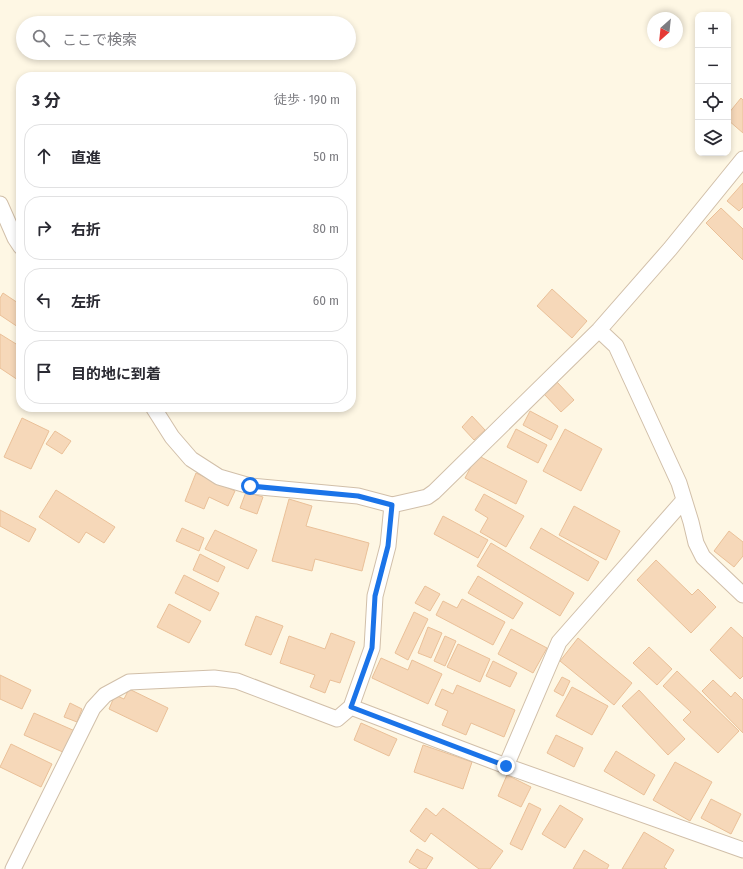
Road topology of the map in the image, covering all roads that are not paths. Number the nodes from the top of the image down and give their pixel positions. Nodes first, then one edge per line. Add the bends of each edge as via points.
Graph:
1 (743, 159) edge
2 (0, 204) edge
3 (16, 240) edge
4 (599, 330) junction
5 (156, 412) edge
6 (684, 500) junction
7 (392, 505) junction
8 (743, 595) edge
9 (351, 707) junction
10 (506, 766) junction
11 (743, 850) edge
12 (13, 869) edge

1 - 4 street via 670,249
2 - 3 street
4 - 6 street via 616,346 679,483
4 - 7 street via 434,492 427,497
5 - 7 street via 191,459 219,477 250,486 358,496
6 - 8 street via 696,543 703,557
6 - 10 street via 559,642
7 - 9 street via 388,546 375,596 372,648
9 - 10 street
9 - 12 street via 337,719 237,681 214,678 129,682 105,695 94,708
10 - 11 street

